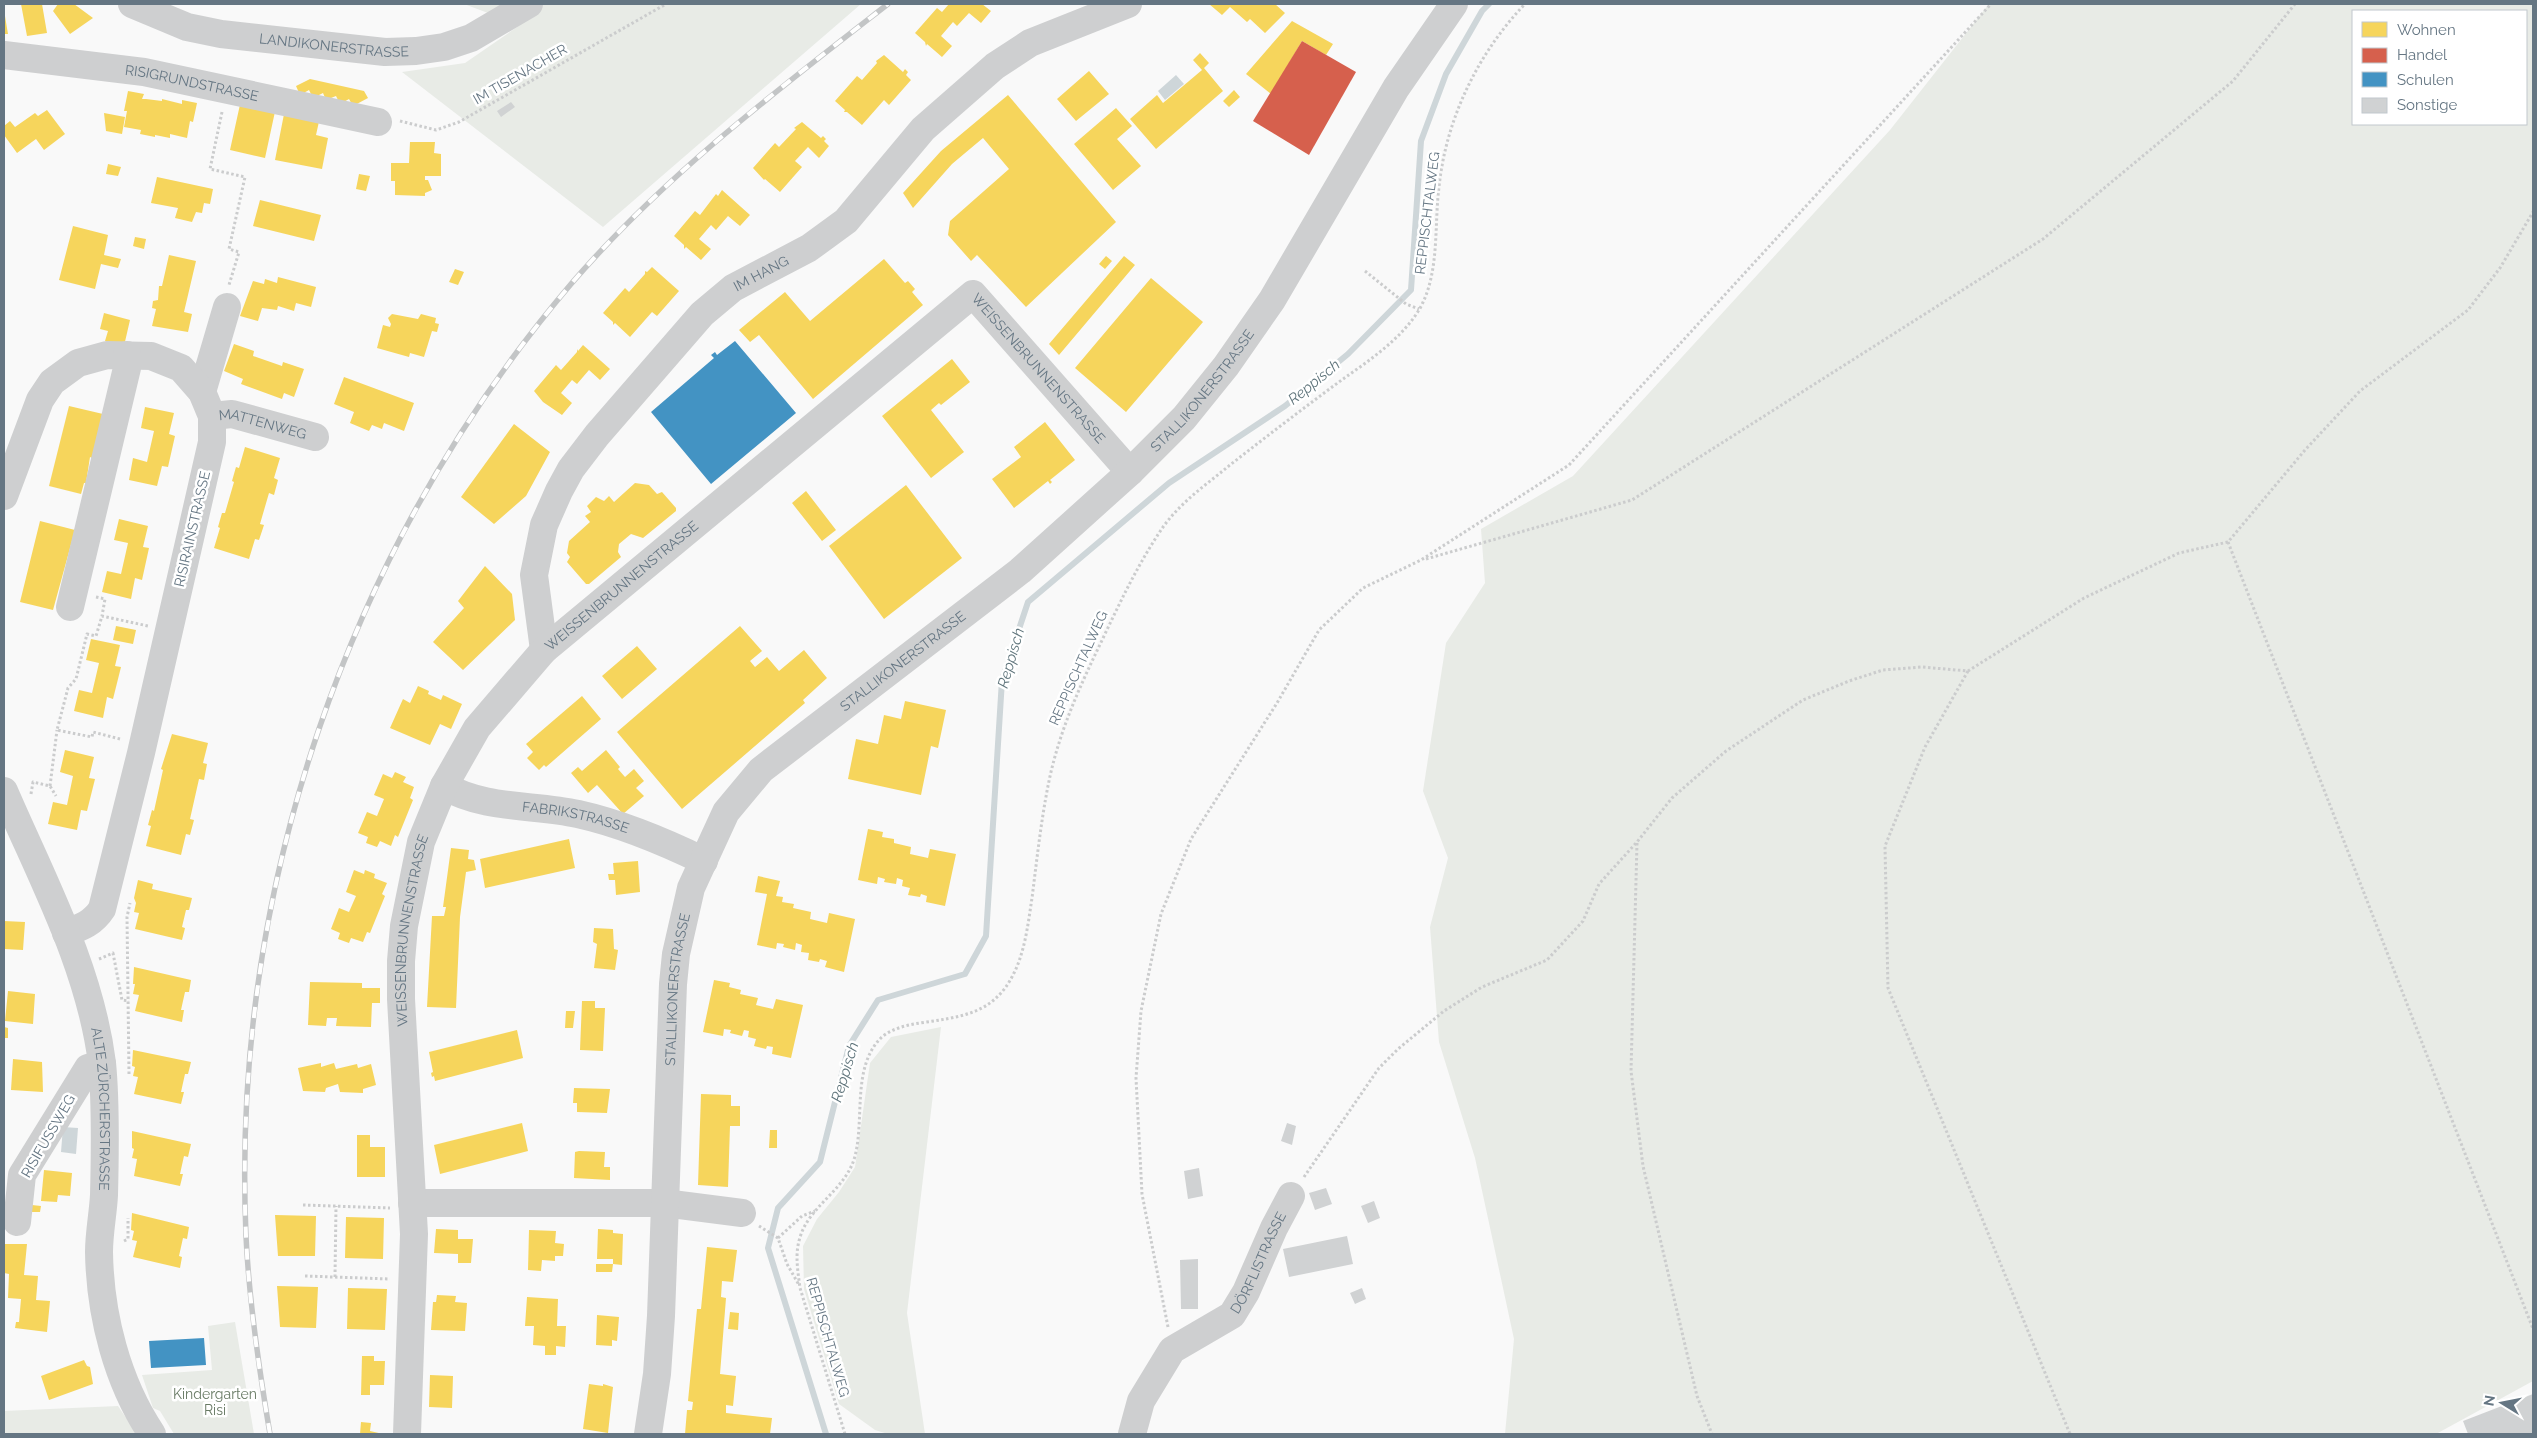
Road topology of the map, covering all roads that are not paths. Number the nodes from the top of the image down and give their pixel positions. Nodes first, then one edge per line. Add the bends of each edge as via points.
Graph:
1 (132, 4) edge
2 (530, 4) edge
3 (1128, 4) edge
4 (1454, 4) edge
5 (4, 55) edge
6 (378, 122) road end
7 (228, 298) road end
8 (128, 355) junction
9 (207, 404) junction
10 (315, 437) dead end
11 (1130, 472) junction
12 (4, 496) edge
13 (70, 607) dead end
14 (544, 650) junction
15 (444, 786) junction
16 (4, 791) edge
17 (704, 861) junction
18 (66, 933) junction
19 (102, 1064) junction
20 (1291, 1196) road end
21 (664, 1203) junction
22 (412, 1206) junction
23 (750, 1219) road end
24 (17, 1222) dead end
25 (148, 1427) edge
26 (167, 1434) edge
27 (407, 1434) edge
28 (648, 1434) edge
29 (1132, 1434) edge

1 - 2 street, LANDIKONERSTRASSE via 186,27 221,34 385,52 444,47 471,38
3 - 14 street, IM HANG via 1030,43 995,66 923,129 846,221 809,248 733,288 702,314 570,469 558,491 544,525 534,575
4 - 11 street, STALLIKONERSTRASSE via 1396,88 1272,300 1242,344 1184,418
5 - 6 street, RISIGRUNDSTRASSE via 144,72
7 - 9 street, RISIRAINSTRASSE
8 - 9 street via 151,356 181,368
8 - 12 street via 107,355 78,364 52,382 40,400
8 - 13 street
9 - 10 street, MATTENWEG
9 - 18 street, RISIRAINSTRASSE via 212,442 102,909 91,922
11 - 14 street, WEISSENBRUNNENSTRASSE via 973,294
11 - 17 street, STALLIKONERSTRASSE via 1020,571 761,770 726,812
14 - 15 street, WEISSENBRUNNENSTRASSE via 477,728
15 - 17 street, FABRIKSTRASSE via 468,798 578,814 638,831
15 - 22 street, WEISSENBRUNNENSTRASSE via 421,842 410,889 401,961
16 - 18 street, ALTE ZÜRCHERSTRASSE
17 - 21 street, STALLIKONERSTRASSE via 691,888 672,984
18 - 19 street, ALTE ZÜRCHERSTRASSE via 87,990
19 - 24 street, RISIFUSSWEG via 88,1068 22,1175
19 - 25 street, ALTE ZÜRCHERSTRASSE via 104,1196 99,1251 104,1304 119,1365
20 - 29 street, DÖRFLISTRASSE via 1232,1315 1172,1350 1141,1401
21 - 22 street
21 - 23 street
21 - 28 street, STALLIKONERSTRASSE via 657,1374
22 - 27 street, WEISSENBRUNNENSTRASSE via 414,1234
25 - 26 street via 155,1414

